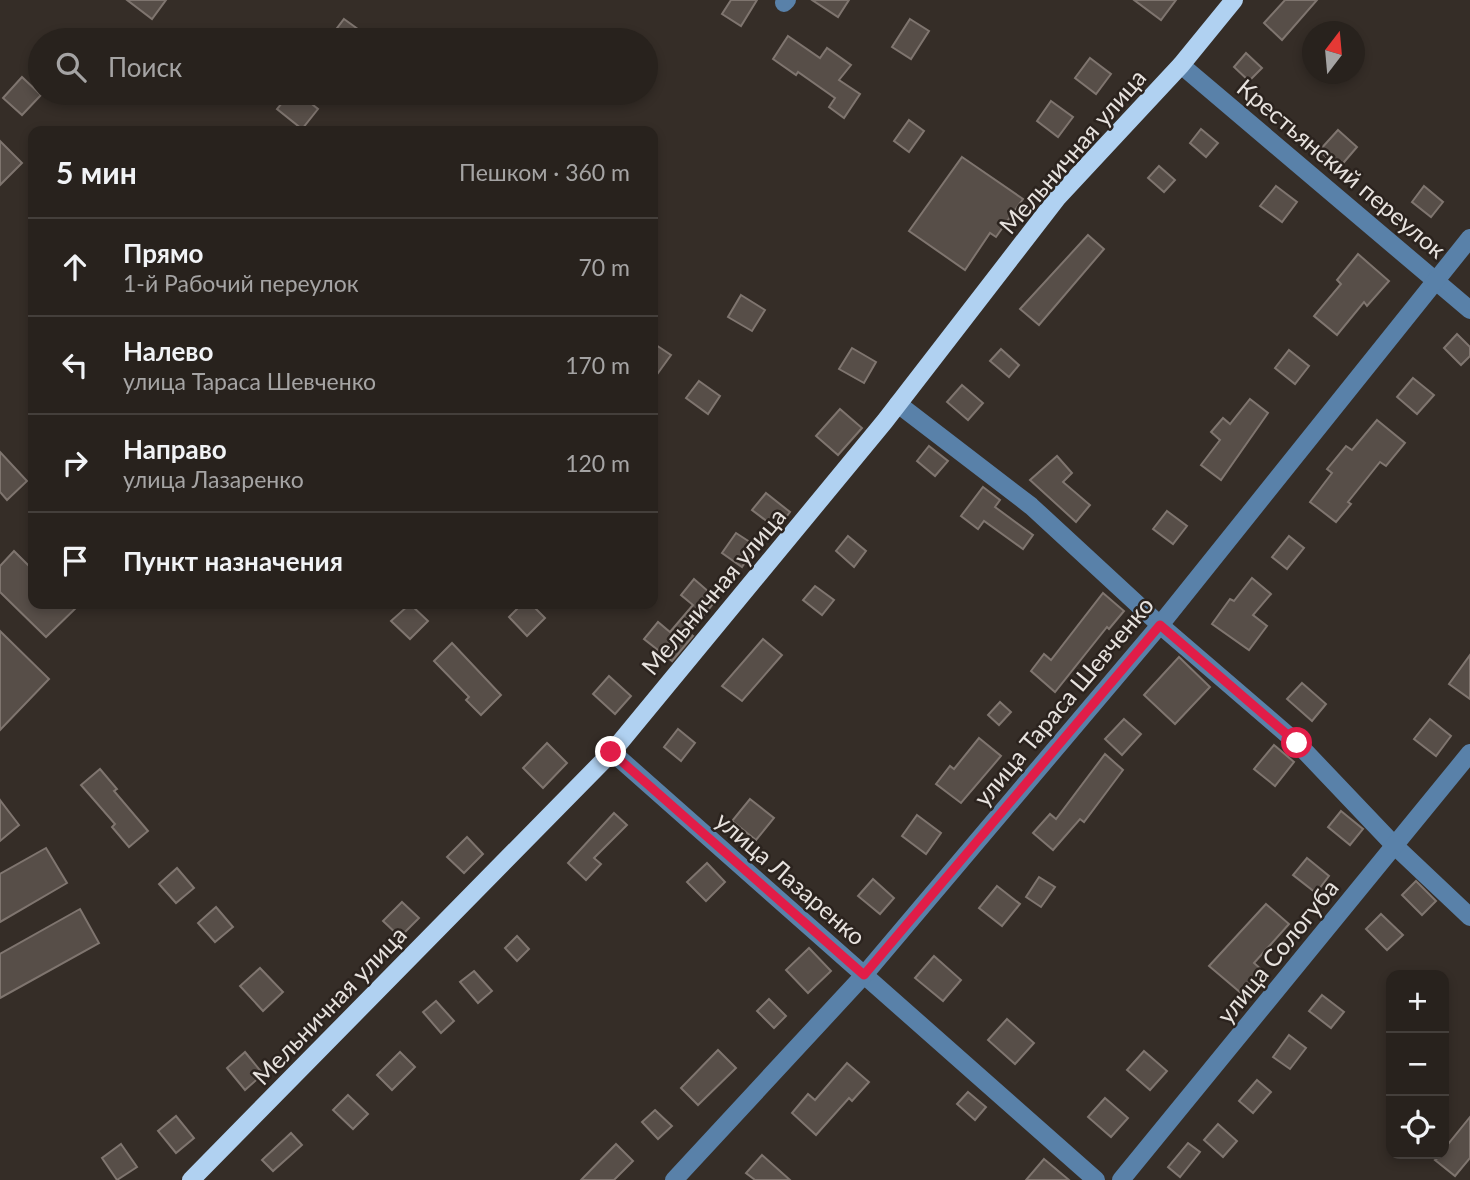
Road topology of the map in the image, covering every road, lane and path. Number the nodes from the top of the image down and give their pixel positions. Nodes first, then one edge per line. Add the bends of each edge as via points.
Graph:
1 (1234, 0) edge
2 (1181, 65) junction
3 (1470, 238) edge
4 (1436, 280) junction
5 (1470, 310) edge
6 (898, 404) junction
7 (1160, 625) junction
8 (611, 752) junction
9 (1470, 753) edge
10 (1395, 846) junction
11 (1470, 917) edge
12 (864, 975) junction
13 (191, 1180) edge
14 (674, 1180) edge
15 (1096, 1180) edge
16 (1121, 1180) edge

1 - 2 main road, Мельничная улица
2 - 4 street, Крестьянский переулок
2 - 6 main road, Мельничная улица via 1058,197
3 - 4 street, улица Тараса Шевченко
4 - 5 street, Крестьянский переулок
4 - 7 street, улица Тараса Шевченко
6 - 7 street via 1031,506
6 - 8 main road, Мельничная улица
7 - 10 street via 1297,743
7 - 12 street, улица Тараса Шевченко
8 - 12 street, улица Лазаренко
8 - 13 main road, Мельничная улица
9 - 10 street, улица Сологуба
10 - 11 street
10 - 16 street, улица Сологуба
12 - 14 street, улица Тараса Шевченко
12 - 15 street, улица Лазаренко

